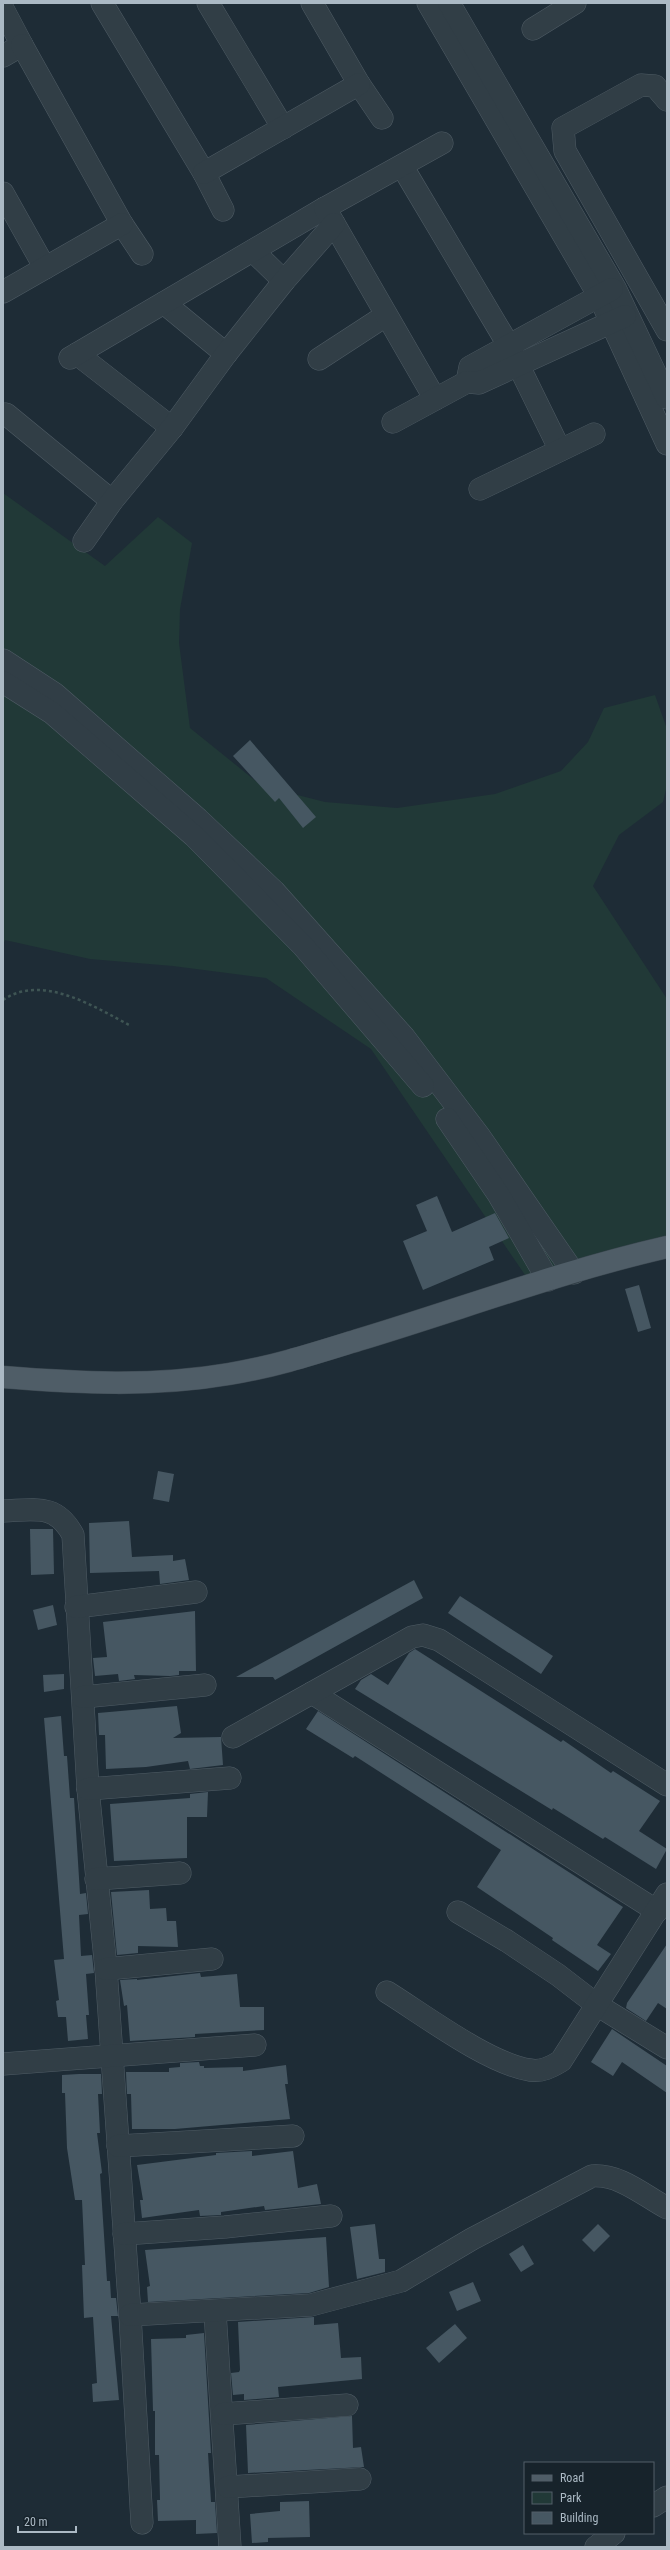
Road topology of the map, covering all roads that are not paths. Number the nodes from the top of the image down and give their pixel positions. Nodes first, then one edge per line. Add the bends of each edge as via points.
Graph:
1 (102, 3) edge
2 (208, 3) edge
3 (312, 3) edge
4 (428, 3) edge
5 (450, 3) edge
6 (571, 4) edge
7 (3, 9) edge
8 (533, 29) dead end
9 (22, 45) junction
10 (3, 56) edge
11 (359, 84) junction
12 (667, 100) edge
13 (382, 118) dead end
14 (283, 128) junction
15 (442, 143) dead end
16 (402, 166) junction
17 (204, 173) junction
18 (3, 193) edge
19 (223, 210) dead end
20 (329, 216) junction
21 (122, 224) junction
22 (253, 251) junction
23 (142, 254) dead end
24 (45, 268) junction
25 (284, 281) junction
26 (3, 292) edge
27 (607, 292) junction
28 (164, 303) junction
29 (385, 316) junction
30 (664, 318) edge
31 (629, 329) junction
32 (667, 335) edge
33 (226, 354) junction
34 (514, 355) junction
35 (319, 359) dead end
36 (435, 398) junction
37 (667, 398) edge
38 (6, 414) dead end
39 (393, 422) dead end
40 (172, 428) junction
41 (594, 434) dead end
42 (667, 444) edge
43 (560, 450) junction
44 (480, 489) dead end
45 (112, 501) junction
46 (84, 541) dead end
47 (3, 660) edge
48 (3, 682) edge
49 (667, 1247) edge
50 (574, 1273) junction
51 (548, 1280) junction
52 (3, 1377) edge
53 (3, 1511) edge
54 (196, 1592) dead end
55 (76, 1607) junction
56 (205, 1685) dead end
57 (312, 1693) junction
58 (83, 1697) junction
59 (233, 1737) dead end
60 (230, 1778) dead end
61 (667, 1784) edge
62 (88, 1789) junction
63 (180, 1873) dead end
64 (96, 1879) junction
65 (662, 1902) edge
66 (458, 1912) dead end
67 (212, 1958) dead end
68 (106, 1969) junction
69 (387, 1992) dead end
70 (597, 2005) junction
71 (255, 2045) dead end
72 (667, 2048) edge
73 (112, 2055) junction
74 (3, 2058) edge
75 (293, 2136) dead end
76 (118, 2146) junction
77 (667, 2208) edge
78 (331, 2216) dead end
79 (124, 2234) junction
80 (215, 2312) junction
81 (130, 2315) junction
82 (347, 2405) dead end
83 (223, 2414) junction
84 (360, 2479) dead end
85 (228, 2487) junction
86 (667, 2496) edge
87 (654, 2505) edge
88 (142, 2523) dead end
89 (613, 2534) edge
90 (230, 2547) edge
91 (596, 2547) edge

1 - 17 street
2 - 14 street
3 - 11 street
4 - 27 street
5 - 27 street
6 - 8 street
7 - 9 street
9 - 10 street
9 - 21 street
11 - 13 street
11 - 14 street
12 - 30 street via 655,86 641,85 563,128 565,152
14 - 17 street
15 - 16 street
16 - 20 street
16 - 34 street
17 - 19 street
18 - 24 street
20 - 22 street
20 - 25 street
20 - 29 street
21 - 23 street
21 - 24 street
22 - 25 street
22 - 28 street
24 - 26 street
25 - 33 street
27 - 31 street
27 - 34 street
28 - 33 street
28 - 40 street via 73,356
29 - 35 street
29 - 36 street
30 - 31 street
31 - 32 street
31 - 34 street
31 - 37 street
31 - 42 street
33 - 40 street
34 - 36 street via 470,367 467,382
34 - 43 street
36 - 39 street
38 - 45 street
40 - 45 street
41 - 43 street
43 - 44 street
45 - 46 street
47 - 50 street via 55,694 198,819 274,891 404,1037 480,1137
48 - 51 street via 52,713 194,836 308,952 419,1080 463,1140
49 - 50 main road
50 - 51 main road
51 - 52 main road via 339,1346 229,1374 131,1383 81,1383
53 - 55 street via 45,1511 65,1521 73,1535
54 - 55 street
55 - 58 street
56 - 58 street
57 - 59 street
57 - 61 street via 412,1637 423,1635 439,1640
57 - 65 street
58 - 62 street
60 - 62 street
62 - 64 street
63 - 64 street
64 - 68 street
65 - 70 street
66 - 70 street via 558,1975
67 - 68 street
68 - 73 street
69 - 70 street via 492,2057 530,2070 548,2069 562,2061
70 - 72 street
71 - 73 street
73 - 74 street
73 - 76 street
75 - 76 street
76 - 79 street
77 - 80 street via 621,2181 611,2177 592,2176 472,2239 400,2281 311,2305
78 - 79 street
79 - 81 street
80 - 81 street
80 - 83 street
81 - 88 street
82 - 83 street
83 - 85 street
84 - 85 street
85 - 90 street
86 - 87 street
89 - 91 street

